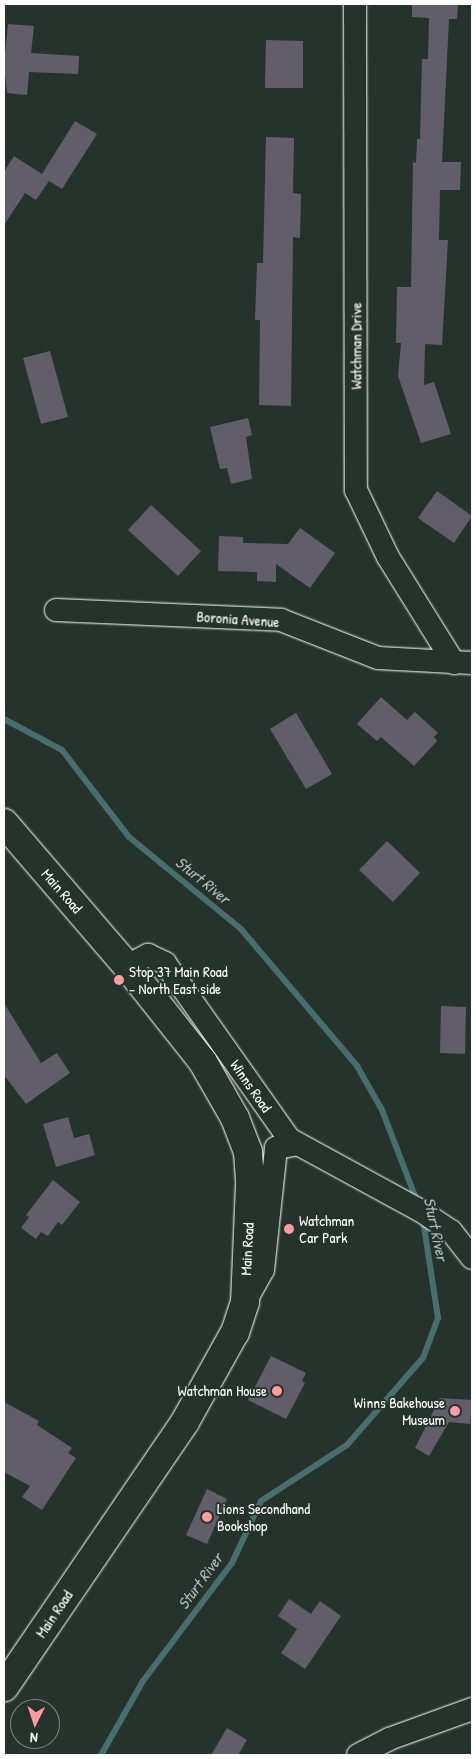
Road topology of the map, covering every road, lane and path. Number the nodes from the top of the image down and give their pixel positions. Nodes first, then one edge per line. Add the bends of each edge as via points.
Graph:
1 (355, 4) edge
2 (56, 610) dead end
3 (463, 663) edge
4 (4, 823) edge
5 (128, 966) junction
6 (298, 1144) junction
7 (472, 1258) edge
8 (245, 1302) junction
9 (4, 1687) edge
10 (472, 1709) edge
11 (358, 1755) edge

1 - 3 street, Watchman Drive via 356,490 388,557
2 - 3 street, Boronia Avenue via 281,620 378,658
4 - 5 main road, Main Road
5 - 6 street, Winns Road via 148,955 165,963 289,1139
5 - 8 main road, Main Road via 203,1062 235,1118 248,1152
6 - 7 street, Winns Road via 401,1199 451,1231
6 - 8 street via 276,1148 263,1270
8 - 9 main road, Main Road via 235,1332 185,1422
10 - 11 street via 388,1739

